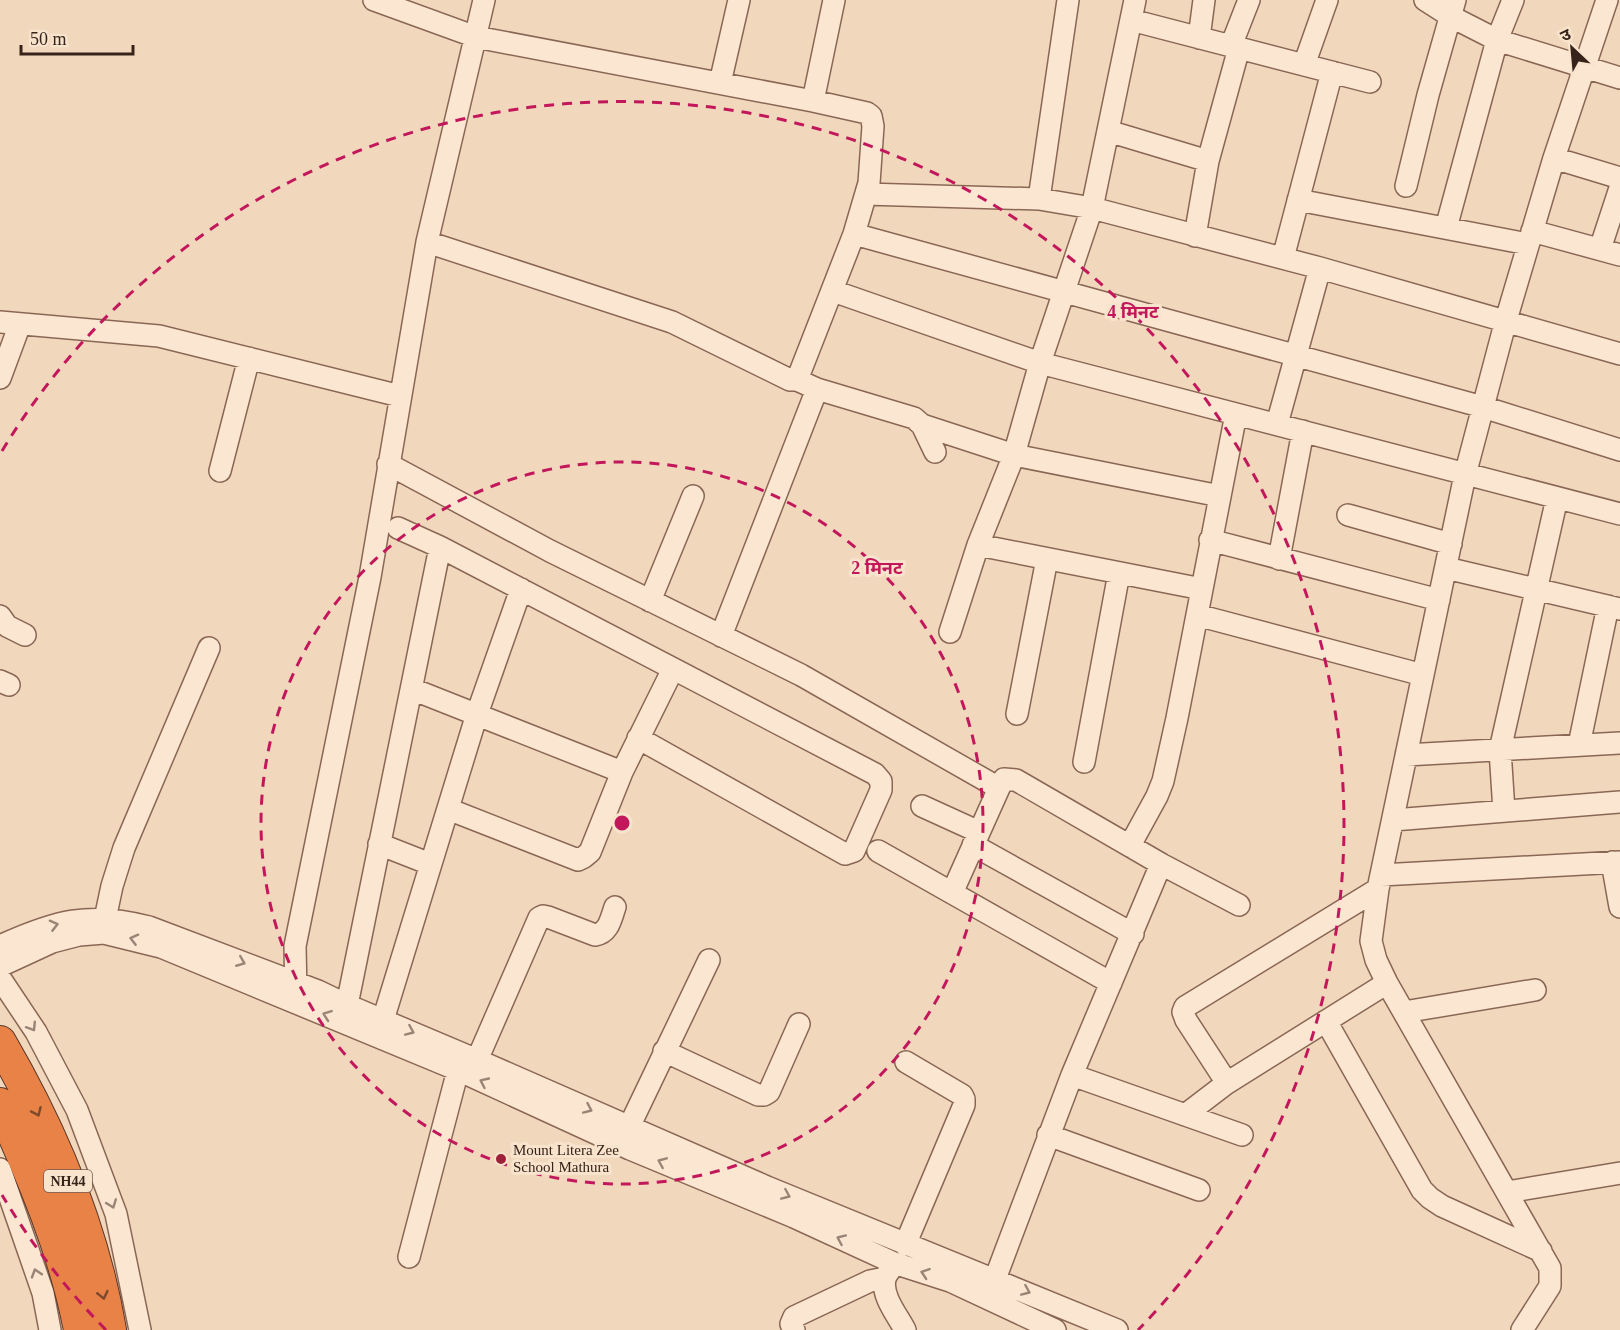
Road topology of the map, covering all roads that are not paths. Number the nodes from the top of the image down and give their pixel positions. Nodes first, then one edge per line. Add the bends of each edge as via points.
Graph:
1 (374, 0) edge
2 (484, 0) edge
3 (739, 0) edge
4 (834, 0) edge
5 (1068, 0) edge
6 (1204, 0) edge
7 (1249, 0) edge
8 (1327, 0) edge
9 (1425, 0) edge
10 (1513, 0) edge
11 (1607, 0) edge
12 (1452, 8) edge
13 (1133, 10) edge
14 (476, 37) junction
15 (1199, 38) junction
16 (1497, 40) junction
17 (1235, 47) junction
18 (1304, 65) junction
19 (1584, 68) junction
20 (1332, 72) junction
21 (1620, 78) edge
22 (1370, 82) dead end
23 (720, 83) junction
24 (813, 101) junction
25 (1108, 131) junction
26 (1554, 158) junction
27 (1209, 161) junction
28 (1620, 178) edge
29 (1406, 186) dead end
30 (1620, 188) edge
31 (866, 194) junction
32 (1039, 198) junction
33 (1298, 200) junction
34 (1092, 208) junction
35 (1446, 228) junction
36 (854, 234) junction
37 (1195, 236) junction
38 (1530, 238) junction
39 (427, 242) junction
40 (1610, 252) edge
41 (1283, 258) junction
42 (1320, 268) junction
43 (833, 291) junction
44 (1065, 292) junction
45 (1506, 320) junction
46 (10, 323) edge
47 (1620, 354) edge
48 (1295, 356) junction
49 (249, 358) junction
50 (1040, 363) junction
51 (0, 378) edge
52 (797, 380) junction
53 (817, 389) junction
54 (400, 396) junction
55 (1483, 407) junction
56 (1236, 414) junction
57 (1277, 424) junction
58 (922, 425) junction
59 (1303, 431) junction
60 (1620, 450) edge
61 (935, 452) dead end
62 (1014, 455) junction
63 (388, 464) junction
64 (220, 471) dead end
65 (1465, 475) junction
66 (693, 496) dead end
67 (1220, 496) junction
68 (1557, 498) junction
69 (1620, 514) edge
70 (1348, 515) dead end
71 (398, 528) dead end
72 (1210, 540) junction
73 (1451, 544) junction
74 (978, 545) junction
75 (440, 547) junction
76 (1047, 559) junction
77 (1279, 559) junction
78 (1446, 568) junction
79 (1119, 573) junction
80 (521, 589) junction
81 (1202, 589) junction
82 (1538, 590) junction
83 (1439, 600) junction
84 (650, 601) junction
85 (1616, 605) edge
86 (1197, 615) junction
87 (0, 616) edge
88 (950, 632) dead end
89 (25, 635) dead end
90 (721, 636) junction
91 (209, 648) dead end
92 (673, 669) junction
93 (1423, 675) junction
94 (412, 689) junction
95 (477, 714) junction
96 (1017, 714) dead end
97 (639, 738) junction
98 (1620, 743) edge
99 (1579, 746) junction
100 (1500, 750) junction
101 (1406, 755) junction
102 (1084, 762) dead end
103 (622, 772) junction
104 (999, 788) junction
105 (1620, 802) edge
106 (922, 806) dead end
107 (448, 809) junction
108 (1504, 811) junction
109 (1393, 820) junction
110 (976, 838) junction
111 (379, 844) junction
112 (1132, 847) junction
113 (878, 851) dead end
114 (1616, 862) edge
115 (430, 864) junction
116 (1161, 864) junction
117 (1380, 882) junction
118 (952, 893) junction
119 (1239, 905) dead end
120 (615, 907) dead end
121 (1620, 908) edge
122 (105, 919) junction
123 (1133, 934) junction
124 (0, 946) edge
125 (709, 960) dead end
126 (0, 966) edge
127 (0, 978) edge
128 (295, 982) junction
129 (1111, 983) junction
130 (1387, 983) junction
131 (1535, 990) dead end
132 (297, 1004) junction
133 (346, 1005) junction
134 (1404, 1011) junction
135 (383, 1020) junction
136 (1326, 1021) junction
137 (799, 1024) dead end
138 (0, 1042) edge
139 (664, 1052) junction
140 (477, 1060) junction
141 (906, 1062) dead end
142 (458, 1070) junction
143 (1072, 1075) junction
144 (1227, 1083) junction
145 (0, 1104) edge
146 (1185, 1115) junction
147 (629, 1127) junction
148 (1048, 1135) junction
149 (1242, 1135) dead end
150 (0, 1169) edge
151 (1620, 1173) edge
152 (749, 1189) junction
153 (1199, 1190) dead end
154 (1507, 1192) junction
155 (1541, 1251) junction
156 (409, 1257) dead end
157 (895, 1262) junction
158 (956, 1274) junction
159 (995, 1279) junction
160 (50, 1330) edge
161 (80, 1330) edge
162 (110, 1330) edge
163 (140, 1330) edge
164 (794, 1330) edge
165 (905, 1330) edge
166 (1055, 1330) edge
167 (1117, 1330) edge
168 (1522, 1330) edge

1 - 14 street
2 - 14 street
3 - 23 street
4 - 24 street
5 - 32 street
6 - 15 street
7 - 17 street
8 - 18 street
9 - 12 street
10 - 16 street
11 - 19 street
12 - 16 street
12 - 29 street
13 - 15 street
13 - 25 street
14 - 23 street
14 - 39 street
15 - 17 street
16 - 19 street
16 - 35 street
17 - 18 street
17 - 27 street
18 - 20 street
19 - 21 street
19 - 26 street
20 - 22 street
20 - 33 street
23 - 24 street
24 - 31 street via 871,116
25 - 27 street
25 - 34 street
26 - 28 street
26 - 38 street
27 - 37 street
30 - 40 street
31 - 32 street
31 - 36 street
32 - 34 street
33 - 35 street
33 - 41 street
34 - 37 street
34 - 44 street
35 - 38 street
36 - 43 street
36 - 44 street
37 - 41 street
38 - 40 street
38 - 45 street
39 - 52 street via 672,322
39 - 54 street
41 - 42 street
42 - 45 street
42 - 48 street
43 - 50 street
43 - 52 street
44 - 48 street
44 - 50 street
45 - 47 street
45 - 55 street
46 - 49 street via 159,336
46 - 51 street
48 - 55 street
48 - 57 street
49 - 54 street
49 - 64 street
50 - 56 street
50 - 62 street
52 - 53 street
53 - 58 street via 914,418
53 - 90 street
54 - 63 street
55 - 60 street
55 - 65 street
56 - 57 street
56 - 67 street
57 - 59 street
58 - 61 street
58 - 62 street
59 - 65 street
59 - 77 street
62 - 67 street
62 - 74 street
63 - 84 street
63 - 128 street via 370,577 295,946
65 - 68 street
65 - 73 street
66 - 84 street
67 - 72 street
68 - 69 street
68 - 82 street
70 - 73 street
71 - 75 street
72 - 77 street
72 - 81 street
73 - 78 street
74 - 76 street
74 - 88 street
75 - 80 street
75 - 94 street
76 - 79 street
76 - 96 street
77 - 83 street
78 - 82 street
78 - 83 street
79 - 81 street
79 - 102 street
80 - 92 street
80 - 95 street
81 - 86 street
82 - 85 street
82 - 100 street
83 - 93 street
84 - 90 street
85 - 99 street
86 - 93 street
86 - 112 street via 1163,781
87 - 89 street via 8,626
90 - 104 street via 801,675
91 - 122 street via 124,848
92 - 97 street
92 - 97 street via 878,777 881,790 854,851 845,854
93 - 101 street
94 - 95 street
94 - 111 street
95 - 103 street
95 - 107 street
97 - 103 street
98 - 99 street
99 - 100 street
100 - 101 street
100 - 108 street
101 - 109 street
103 - 107 street via 590,852 578,860
104 - 110 street
104 - 112 street via 1004,779 1016,780
105 - 108 street
106 - 110 street
107 - 115 street
108 - 109 street
109 - 117 street
110 - 118 street
110 - 123 street
111 - 115 street
111 - 133 street
112 - 116 street
113 - 118 street
114 - 117 street
114 - 121 street
115 - 135 street
116 - 119 street
116 - 123 street
117 - 130 street via 1371,941
117 - 144 street via 1185,1007 1186,1020
118 - 129 street
120 - 140 street via 600,934 548,917 539,918
124 -> 122 street via 55,924
122 -> 128 street via 149,927
123 - 129 street
125 - 139 street
132 -> 126 street via 161,946 104,933 52,942
127 -> 163 street via 36,1032 76,1110 116,1214
128 - 132 street
128 - 133 street
129 - 143 street
130 - 134 street
130 - 136 street
131 - 134 street
142 -> 132 street
133 - 135 street
134 - 154 street
135 -> 140 street
136 - 144 street
136 - 155 street via 1422,1190 1442,1206
137 - 139 street via 769,1092 764,1095
138 -> 162 highway, NH44 via 25,1083 77,1202
139 - 147 street
140 -> 147 street
141 - 157 street via 962,1095 964,1105
152 -> 142 street via 630,1149
142 - 156 street
143 - 146 street
143 - 148 street
144 - 146 street
145 - 161 highway, NH44 via 34,1179 61,1253
146 - 149 street
147 - 152 street
148 - 153 street
148 - 159 street
160 -> 150 street via 43,1293
151 - 154 street
152 - 157 street
154 - 155 street
155 - 168 street via 1551,1268 1550,1286
157 - 158 street
157 - 164 street via 870,1281 794,1317
157 - 165 street via 888,1298
158 - 159 street
158 - 166 street
159 -> 167 street

